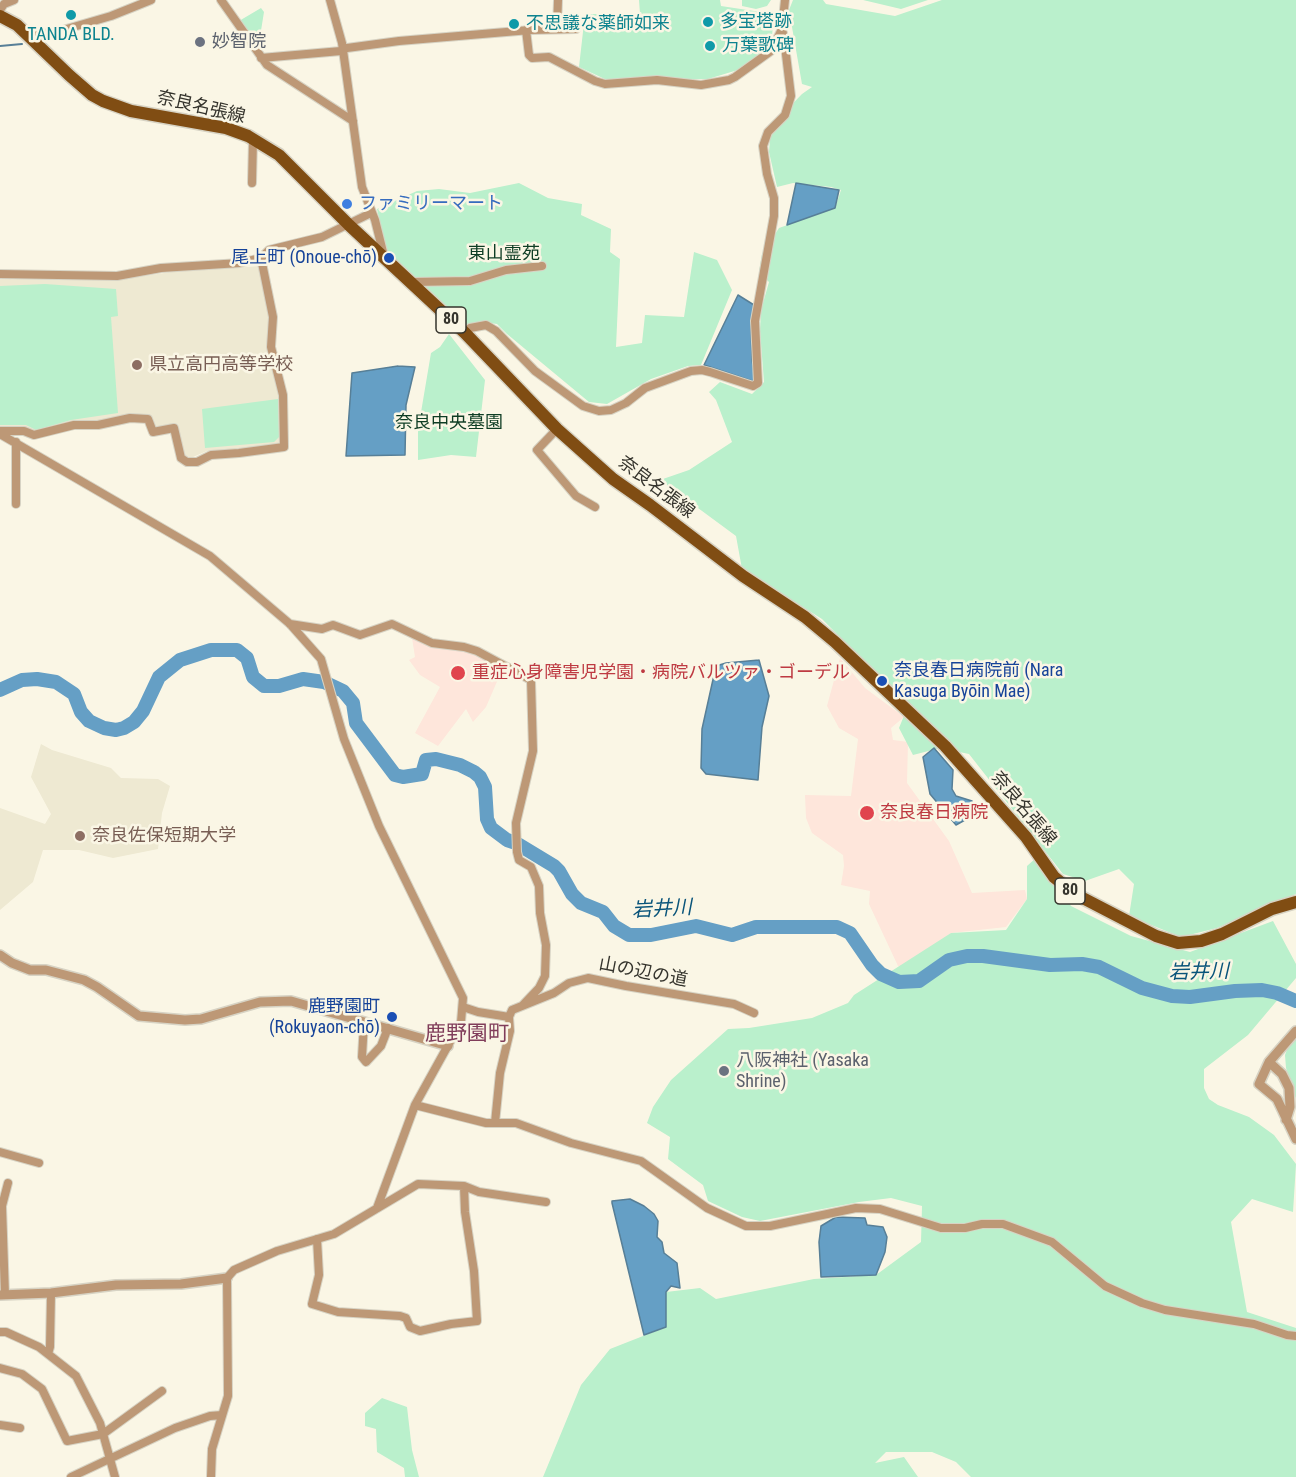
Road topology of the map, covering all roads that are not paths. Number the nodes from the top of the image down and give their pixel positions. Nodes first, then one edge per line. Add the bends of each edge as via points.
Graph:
1 (14, 0) edge
2 (151, 0) edge
3 (220, 0) edge
4 (330, 0) edge
5 (558, 0) edge
6 (785, 0) edge
7 (0, 10) edge
8 (0, 16) edge
9 (557, 28) junction
10 (576, 29) dead end
11 (782, 29) junction
12 (526, 30) junction
13 (30, 37) junction
14 (343, 50) junction
15 (261, 58) junction
16 (353, 121) junction
17 (253, 139) junction
18 (252, 183) dead end
19 (372, 213) junction
20 (349, 225) junction
21 (261, 258) junction
22 (384, 258) junction
23 (542, 266) dead end
24 (0, 274) edge
25 (412, 282) junction
26 (465, 333) junction
27 (557, 429) junction
28 (0, 432) edge
29 (16, 442) junction
30 (16, 504) dead end
31 (595, 507) dead end
32 (290, 624) junction
33 (1296, 902) edge
34 (0, 955) edge
35 (522, 1006) junction
36 (463, 1007) junction
37 (754, 1013) dead end
38 (509, 1017) junction
39 (364, 1022) junction
40 (388, 1028) junction
41 (1296, 1030) edge
42 (448, 1046) junction
43 (1269, 1062) junction
44 (415, 1105) junction
45 (1286, 1120) junction
46 (495, 1123) junction
47 (1296, 1140) edge
48 (0, 1152) edge
49 (39, 1163) dead end
50 (8, 1183) dead end
51 (464, 1186) junction
52 (546, 1202) dead end
53 (377, 1208) junction
54 (1, 1229) edge
55 (317, 1239) junction
56 (227, 1278) junction
57 (51, 1293) junction
58 (2, 1295) edge
59 (0, 1332) edge
60 (1296, 1336) edge
61 (48, 1354) junction
62 (0, 1368) edge
63 (162, 1391) dead end
64 (222, 1415) junction
65 (0, 1425) edge
66 (20, 1428) dead end
67 (103, 1434) junction
68 (110, 1459) junction
69 (71, 1477) edge
70 (114, 1477) edge
71 (211, 1477) edge

1 - 7 street
2 - 13 street via 111,16
3 - 15 street
4 - 14 street
5 - 9 street
6 - 11 street
8 - 13 main road, 奈良名張線 / 80
9 - 10 street
9 - 12 street
11 - 12 street via 771,51 735,77 700,85 657,80 605,84 594,81 549,57 532,58
11 - 26 street via 791,96 785,115 768,132 763,146 774,216 754,321 758,383 753,387 710,372 691,371 645,388 610,410 599,411 583,406 535,371 486,325
12 - 14 street
13 - 17 main road, 奈良名張線 / 80 via 102,101 147,114 226,128
14 - 15 street
14 - 16 street
15 - 16 street
16 - 19 street via 362,187
17 - 18 street
17 - 20 main road, 奈良名張線 / 80 via 279,155
19 - 20 street
19 - 22 street
20 - 21 street via 322,237 269,250
20 - 22 main road, 奈良名張線 / 80
21 - 24 street via 117,276
21 - 28 street via 273,317 271,347 283,395 284,447 211,455 188,462 181,458 174,428 153,432 148,419 130,418 34,435 24,431
22 - 25 main road, 奈良名張線 / 80
23 - 25 street via 470,280
25 - 26 main road, 奈良名張線 / 80
26 - 27 main road, 奈良名張線 / 80
27 - 31 street via 537,450 576,496
27 - 33 main road, 奈良名張線 / 80 via 613,479 836,642 945,746 1026,837 1054,877 1075,894 1156,936 1192,944
28 - 29 street
29 - 30 street
29 - 32 street via 210,556
32 - 35 street via 322,629 333,625 360,635 392,624 432,643 477,651 531,680 533,751 516,823 517,852 519,860 531,867 539,886 546,945 545,976
32 - 36 street via 321,659 344,739 379,826 463,998
34 - 39 street via 30,970 46,970 84,981 139,1016 201,1019 260,1002 291,1001
35 - 37 street, 山の辺の道 via 588,978 734,1004
35 - 38 street via 512,1010
36 - 38 street
36 - 42 street via 461,1022
38 - 46 street
39 - 40 street
39 - 40 street via 362,1057 366,1062 381,1046
40 - 42 street
41 - 43 street
42 - 44 street
43 - 45 street via 1289,1088
43 - 45 street via 1259,1084 1277,1100
44 - 46 street
44 - 53 street
45 - 47 street
46 - 60 street via 516,1123 571,1143 641,1161 707,1208 746,1226 796,1222 856,1208 880,1209 941,1228 1003,1224 1052,1242 1105,1286 1142,1303
48 - 49 street
50 - 54 street
51 - 52 street via 479,1192
51 - 53 street via 418,1184
51 - 55 street via 477,1321 420,1331 400,1316 338,1312 312,1304 319,1275
53 - 55 street via 334,1234
54 - 58 street
55 - 56 street via 277,1251 234,1270
56 - 57 street
56 - 64 street via 228,1396
57 - 58 street
57 - 61 street
59 - 61 street
61 - 67 street via 76,1376
62 - 67 street via 22,1374 42,1389 67,1441
63 - 67 street
64 - 68 street via 193,1421
64 - 71 street via 212,1449
65 - 66 street
67 - 68 street
68 - 69 street
68 - 70 street

